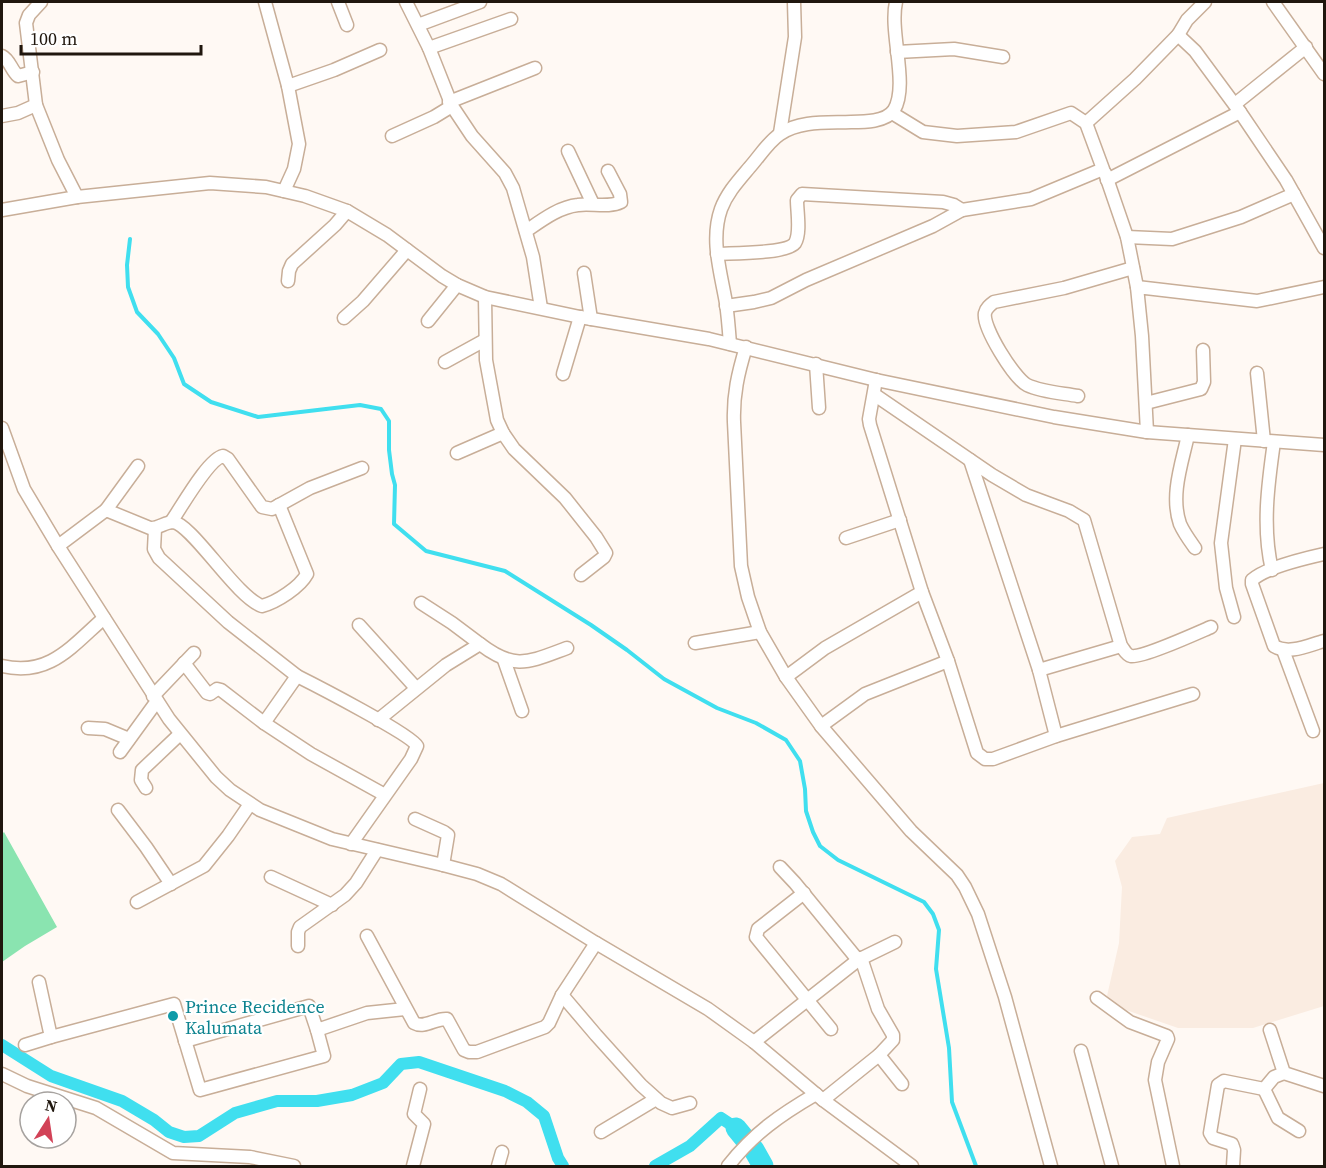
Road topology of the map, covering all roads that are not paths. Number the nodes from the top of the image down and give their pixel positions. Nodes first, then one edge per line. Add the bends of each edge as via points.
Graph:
1 (265, 2) edge
2 (338, 2) edge
3 (406, 2) edge
4 (480, 2) edge
5 (794, 2) edge
6 (896, 2) edge
7 (1205, 2) edge
8 (1273, 2) edge
9 (35, 7) edge
10 (511, 19) dead end
11 (347, 25) dead end
12 (418, 25) junction
13 (1178, 35) junction
14 (1306, 47) junction
15 (429, 48) junction
16 (380, 50) dead end
17 (897, 52) junction
18 (2, 56) edge
19 (1003, 57) dead end
20 (535, 68) dead end
21 (33, 72) junction
22 (1324, 74) edge
23 (288, 86) junction
24 (450, 104) junction
25 (36, 105) junction
26 (1238, 108) junction
27 (892, 113) junction
28 (2, 116) edge
29 (1086, 123) junction
30 (780, 133) junction
31 (392, 136) dead end
32 (568, 151) dead end
33 (608, 171) dead end
34 (1105, 174) junction
35 (284, 191) junction
36 (1294, 194) junction
37 (77, 197) junction
38 (593, 204) junction
39 (2, 210) edge
40 (962, 210) junction
41 (347, 211) junction
42 (526, 231) junction
43 (1127, 237) junction
44 (1324, 248) edge
45 (407, 250) junction
46 (717, 254) junction
47 (1132, 268) junction
48 (584, 273) dead end
49 (288, 281) dead end
50 (457, 285) junction
51 (1137, 287) junction
52 (1324, 287) edge
53 (485, 297) junction
54 (726, 306) junction
55 (542, 308) junction
56 (344, 318) dead end
57 (585, 318) junction
58 (428, 321) dead end
59 (485, 340) junction
60 (730, 344) junction
61 (746, 347) junction
62 (1203, 350) dead end
63 (445, 362) dead end
64 (816, 364) junction
65 (1257, 373) dead end
66 (563, 374) dead end
67 (876, 380) junction
68 (875, 395) junction
69 (1078, 396) dead end
70 (1146, 403) junction
71 (819, 408) dead end
72 (1147, 432) junction
73 (502, 433) junction
74 (3, 434) edge
75 (1188, 435) junction
76 (1235, 439) junction
77 (1269, 442) junction
78 (1323, 447) edge
79 (457, 453) dead end
80 (970, 460) junction
81 (138, 466) dead end
82 (362, 468) dead end
83 (279, 505) junction
84 (106, 510) junction
85 (900, 520) junction
86 (171, 522) junction
87 (154, 529) junction
88 (846, 538) dead end
89 (58, 546) junction
90 (1195, 548) dead end
91 (1324, 554) edge
92 (1272, 570) junction
93 (581, 575) dead end
94 (922, 592) junction
95 (421, 603) dead end
96 (1234, 617) dead end
97 (104, 618) junction
98 (359, 625) dead end
99 (1211, 627) dead end
100 (760, 632) junction
101 (1324, 641) edge
102 (694, 643) dead end
103 (480, 644) junction
104 (1121, 646) junction
105 (567, 648) dead end
106 (1283, 650) junction
107 (194, 653) dead end
108 (504, 660) junction
109 (948, 661) junction
110 (184, 663) junction
111 (2, 666) edge
112 (1039, 670) junction
113 (297, 676) junction
114 (786, 677) junction
115 (416, 688) junction
116 (1193, 694) dead end
117 (155, 698) junction
118 (522, 711) dead end
119 (378, 720) junction
120 (264, 723) junction
121 (822, 726) junction
122 (88, 728) dead end
123 (1313, 732) dead end
124 (180, 734) junction
125 (1056, 736) junction
126 (129, 739) junction
127 (120, 752) dead end
128 (146, 788) dead end
129 (385, 795) junction
130 (249, 804) junction
131 (118, 810) dead end
132 (415, 819) dead end
133 (351, 844) junction
134 (377, 850) junction
135 (443, 865) junction
136 (780, 867) dead end
137 (271, 877) dead end
138 (171, 884) junction
139 (804, 893) junction
140 (137, 902) dead end
141 (332, 905) junction
142 (367, 936) dead end
143 (895, 942) dead end
144 (596, 943) junction
145 (298, 946) dead end
146 (860, 959) junction
147 (39, 982) dead end
148 (562, 995) junction
149 (1097, 998) dead end
150 (807, 1001) junction
151 (405, 1009) junction
152 (831, 1029) dead end
153 (316, 1030) junction
154 (1270, 1030) dead end
155 (51, 1037) junction
156 (185, 1041) junction
157 (754, 1042) junction
158 (25, 1045) dead end
159 (1081, 1052) dead end
160 (879, 1055) junction
161 (1284, 1073) junction
162 (2, 1074) edge
163 (902, 1084) dead end
164 (1324, 1086) edge
165 (420, 1089) dead end
166 (1264, 1089) junction
167 (819, 1097) junction
168 (656, 1099) junction
169 (690, 1103) dead end
170 (1299, 1131) dead end
171 (601, 1132) dead end
172 (502, 1152) dead end
173 (294, 1167) edge
174 (413, 1167) edge
175 (498, 1167) edge
176 (728, 1167) edge
177 (912, 1167) edge
178 (1051, 1167) edge
179 (1112, 1167) edge
180 (1173, 1167) edge
181 (1233, 1167) edge

1 - 23 street
2 - 11 street
3 - 12 street
4 - 12 street
5 - 30 street via 795,38
6 - 17 street
7 - 13 street
8 - 14 street
9 - 21 street via 26,23
10 - 15 street
12 - 15 street
13 - 26 street
13 - 29 street
14 - 22 street
14 - 26 street
15 - 24 street
16 - 23 street
17 - 19 street via 954,49
17 - 27 street via 899,89
18 - 21 street via 18,76
20 - 24 street
21 - 25 street
23 - 35 street via 299,144
24 - 31 street via 434,117
24 - 42 street via 505,173
25 - 28 street
25 - 37 street
26 - 34 street
26 - 36 street
27 - 29 street via 923,132 936,135 1016,132 1071,113
27 - 30 street via 863,122 815,123
29 - 34 street
30 - 46 street via 729,192 717,230
32 - 38 street
33 - 38 street via 621,194 621,202
34 - 40 street via 1031,199
34 - 43 street
35 - 37 street via 210,183
35 - 41 street
36 - 43 street via 1241,217 1172,239
36 - 44 street
37 - 39 street
38 - 42 street via 562,209
40 - 46 street via 943,202 802,194 797,200 794,244 765,251
40 - 54 street via 771,298
41 - 45 street
41 - 49 street via 292,264
42 - 55 street
43 - 47 street
45 - 50 street
45 - 56 street via 370,295
46 - 54 street
47 - 51 street
47 - 69 street via 1064,288 994,302 984,314 1017,378 1028,385
48 - 57 street
50 - 53 street
50 - 58 street
51 - 52 street via 1257,301
51 - 70 street
53 - 55 street
53 - 59 street
54 - 60 street
55 - 57 street
57 - 60 street
57 - 66 street
59 - 63 street
59 - 73 street via 493,401
60 - 61 street
61 - 64 street
61 - 100 street via 733,399 737,523 741,566
62 - 70 street via 1201,389
64 - 67 street
64 - 71 street
65 - 77 street
67 - 68 street
67 - 72 street
68 - 80 street
68 - 85 street via 870,425
70 - 72 street
72 - 75 street
73 - 79 street
73 - 93 street via 566,498 604,548 604,557
74 - 89 street via 24,489
75 - 76 street
75 - 90 street via 1176,500 1181,526
76 - 77 street
76 - 96 street via 1221,543
77 - 78 street
77 - 92 street via 1267,549
80 - 104 street via 1026,495 1084,520
80 - 112 street
81 - 84 street
82 - 83 street
83 - 86 street via 272,509 262,507 223,456 213,460
83 - 86 street via 307,574 280,597 262,606 188,531
84 - 87 street
84 - 89 street
85 - 88 street
85 - 94 street
86 - 87 street
87 - 113 street via 154,549 159,558 228,622
89 - 97 street
91 - 92 street
92 - 106 street via 1254,577 1252,584 1274,646
94 - 109 street
94 - 114 street via 825,648
95 - 103 street
97 - 111 street via 42,666
97 - 117 street
98 - 115 street
99 - 104 street via 1135,656
100 - 102 street
100 - 114 street
101 - 106 street
103 - 108 street
103 - 115 street
104 - 112 street
105 - 108 street via 537,659
106 - 123 street
107 - 110 street
108 - 118 street
109 - 121 street via 865,694
109 - 125 street via 977,753 985,759
110 - 117 street
110 - 120 street via 207,693 221,690
112 - 125 street
113 - 119 street
113 - 120 street
114 - 121 street
115 - 119 street
116 - 125 street
117 - 124 street
117 - 126 street
119 - 129 street via 410,737 417,746
120 - 129 street
121 - 178 street via 911,831 965,887 1005,997
122 - 126 street via 105,729
124 - 128 street via 142,770 141,780
124 - 130 street via 216,777
126 - 127 street
129 - 133 street
130 - 133 street
130 - 138 street via 209,861
131 - 138 street
132 - 135 street via 448,835
133 - 134 street
134 - 135 street
134 - 141 street via 356,883
135 - 144 street via 501,884
136 - 139 street
137 - 141 street
138 - 140 street
139 - 146 street
139 - 150 street via 756,937
141 - 145 street via 300,927
142 - 151 street
143 - 146 street
144 - 148 street
144 - 157 street via 671,986
146 - 150 street
146 - 160 street via 878,1009 893,1035 890,1045
147 - 155 street
148 - 151 street via 545,1027 477,1052 464,1050 447,1019 418,1026
148 - 168 street
149 - 180 street via 1130,1022 1167,1036 1155,1080
150 - 152 street
150 - 157 street
151 - 153 street via 367,1013
153 - 156 street via 309,1006
153 - 156 street via 324,1056 200,1090
154 - 161 street
155 - 156 street via 174,1004
155 - 158 street
157 - 167 street
159 - 179 street
160 - 163 street
160 - 167 street
161 - 164 street
161 - 166 street via 1274,1077
162 - 173 street via 96,1108 173,1153 250,1157
165 - 174 street via 414,1114 424,1124
166 - 170 street via 1278,1118
166 - 181 street via 1224,1081 1218,1085 1210,1133 1213,1138 1232,1144
167 - 176 street via 766,1127 746,1143
167 - 177 street
168 - 169 street via 672,1108
168 - 171 street
172 - 175 street

